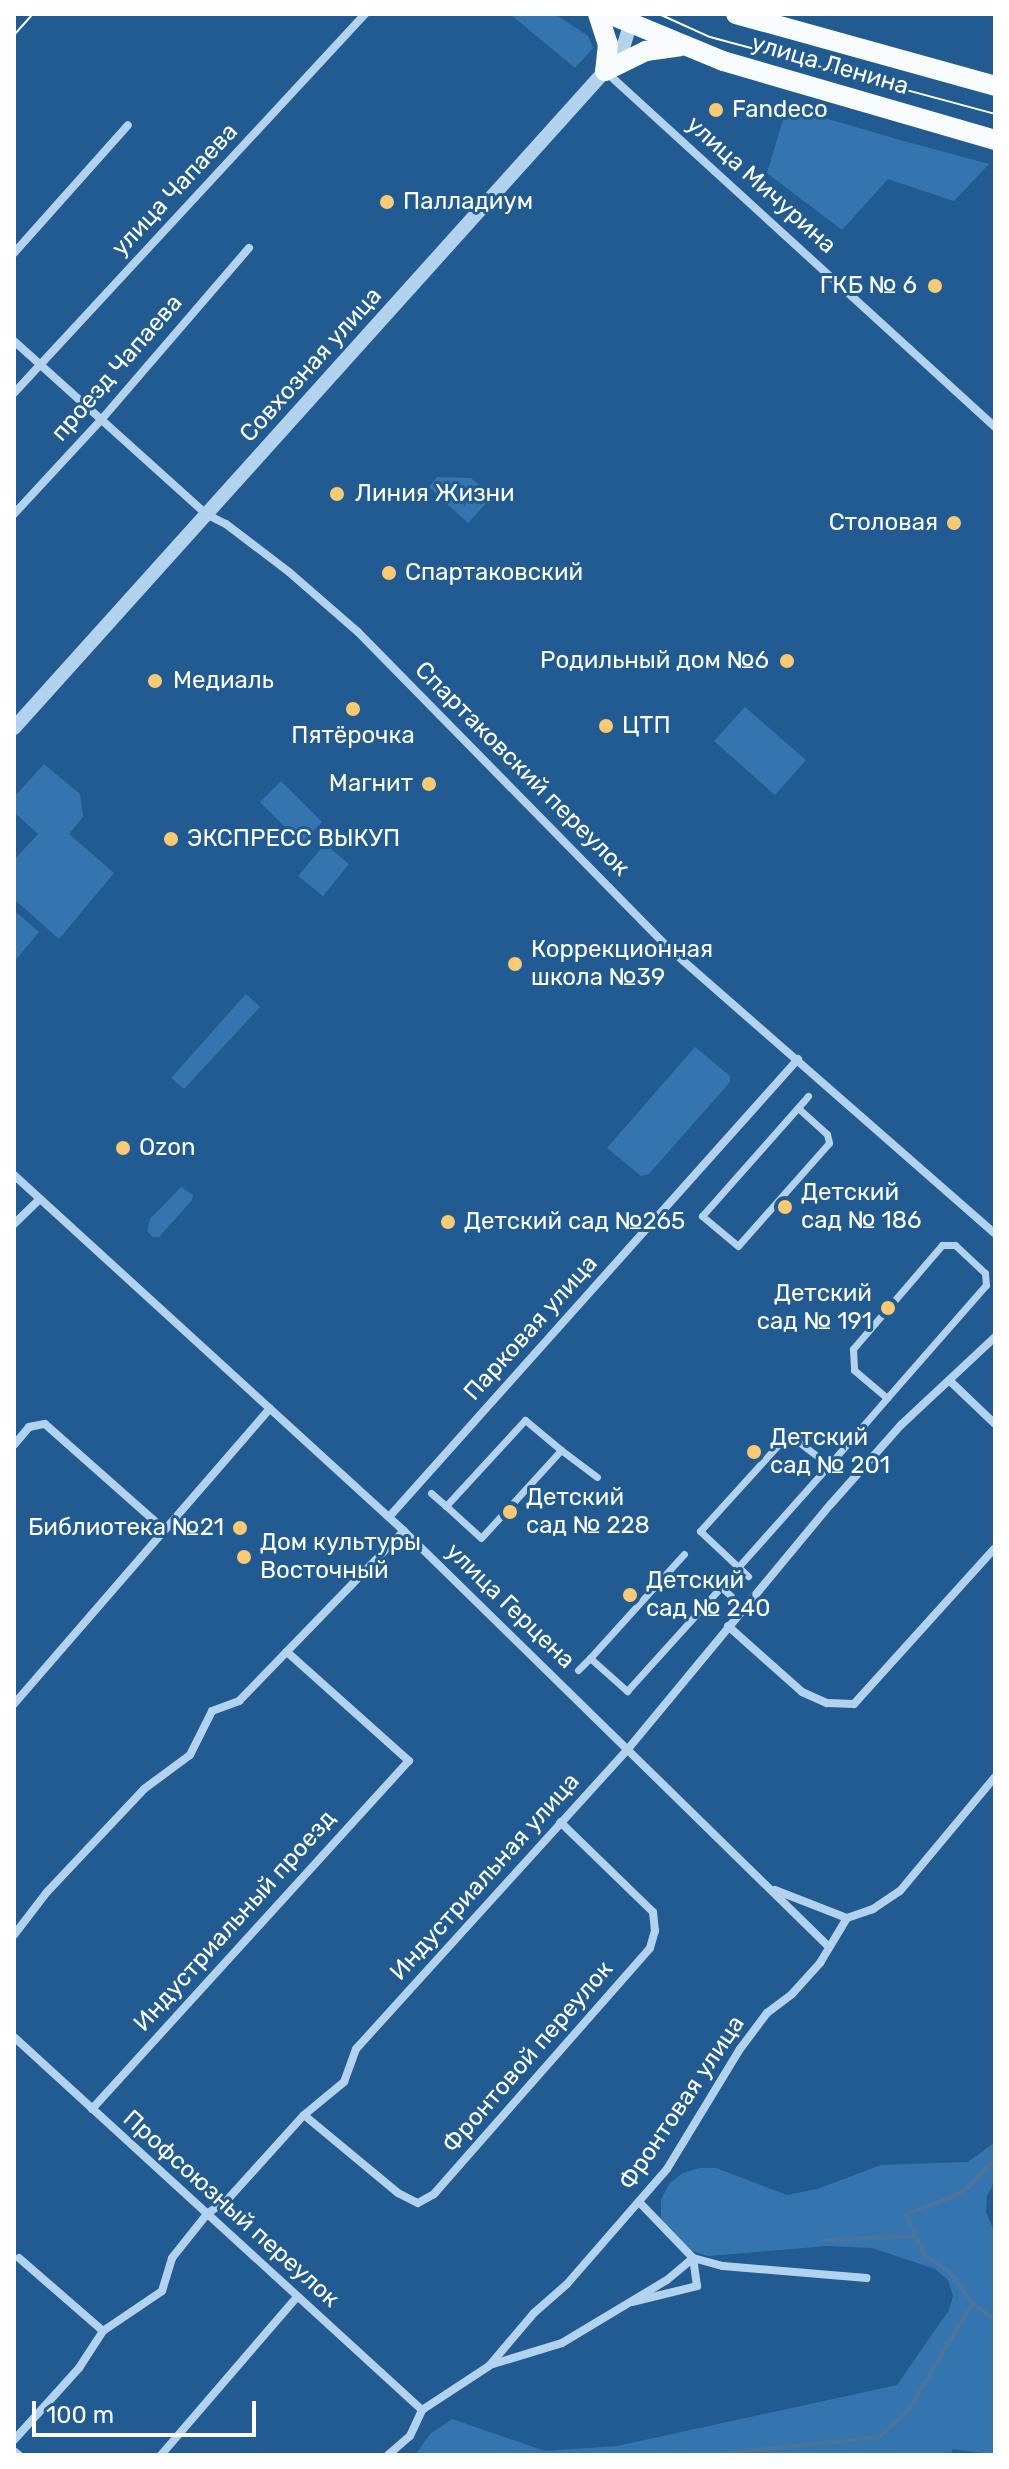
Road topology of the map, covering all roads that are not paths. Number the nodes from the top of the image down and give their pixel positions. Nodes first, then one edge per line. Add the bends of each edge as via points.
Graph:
1 (365, 14) edge
2 (598, 14) edge
3 (609, 14) edge
4 (736, 14) edge
5 (632, 20) edge
6 (683, 46) junction
7 (605, 71) junction
8 (995, 86) edge
9 (128, 125) dead end
10 (995, 140) edge
11 (249, 248) dead end
12 (14, 253) edge
13 (14, 341) edge
14 (40, 366) junction
15 (14, 393) edge
16 (101, 420) junction
17 (995, 427) edge
18 (14, 514) edge
19 (206, 514) junction
20 (14, 728) edge
21 (798, 1059) junction
22 (808, 1096) dead end
23 (798, 1108) junction
24 (14, 1175) edge
25 (40, 1199) junction
26 (14, 1224) edge
27 (995, 1234) edge
28 (995, 1337) edge
29 (950, 1381) junction
30 (887, 1398) junction
31 (270, 1408) junction
32 (995, 1424) edge
33 (14, 1445) edge
34 (561, 1450) junction
35 (829, 1465) junction
36 (597, 1477) dead end
37 (431, 1493) dead end
38 (446, 1506) junction
39 (389, 1517) junction
40 (165, 1530) junction
41 (404, 1531) junction
42 (995, 1548) edge
43 (684, 1554) dead end
44 (740, 1565) junction
45 (748, 1576) dead end
46 (731, 1596) dead end
47 (728, 1626) junction
48 (287, 1652) junction
49 (590, 1658) junction
50 (578, 1670) dead end
51 (14, 1704) edge
52 (628, 1749) junction
53 (995, 1777) edge
54 (560, 1822) junction
55 (771, 1889) junction
56 (847, 1918) junction
57 (14, 1935) edge
58 (827, 1945) junction
59 (14, 2037) edge
60 (92, 2109) junction
61 (304, 2115) junction
62 (640, 2203) junction
63 (207, 2214) junction
64 (19, 2258) dead end
65 (693, 2258) junction
66 (866, 2278) dead end
67 (297, 2297) junction
68 (627, 2303) junction
69 (103, 2331) junction
70 (489, 2366) junction
71 (422, 2410) junction
72 (14, 2440) edge
73 (14, 2451) edge
74 (19, 2455) edge
75 (161, 2455) edge
76 (388, 2455) edge

1 - 14 street, улица Чапаева
2 - 7 main road via 608,44
3 - 5 main road, улица Ленина
4 - 8 main road, улица Ленина
5 - 6 main road, улица Ленина
5 - 7 street, Совхозная улица via 623,48
6 - 7 main road via 646,51
6 - 10 main road, улица Ленина
7 - 17 street, улица Мичурина
7 - 19 street, Совхозная улица
9 - 12 street
11 - 16 street, проезд Чапаева
13 - 14 street, Спартаковский переулок
14 - 15 street, улица Чапаева
14 - 16 street, Спартаковский переулок
16 - 18 street, проезд Чапаева
16 - 19 street, Спартаковский переулок
19 - 20 street, Совхозная улица
19 - 21 street, Спартаковский переулок via 289,572 358,632 667,945
21 - 27 street, Спартаковский переулок
21 - 39 street, Парковая улица
22 - 23 street
23 - 23 street via 702,1216 738,1246 829,1143 827,1134
24 - 25 street, улица Герцена
25 - 26 street
25 - 31 street, улица Герцена
28 - 29 street, Индустриальная улица
29 - 32 street
29 - 47 street, Индустриальная улица via 901,1425
30 - 30 street via 986,1285 985,1273 955,1245 942,1245 853,1349 854,1370
30 - 35 street
31 - 39 street, улица Герцена
31 - 40 street
33 - 40 street via 29,1427 45,1424
34 - 36 street
34 - 38 street via 525,1420
34 - 38 street via 481,1538
35 - 44 street
35 - 44 street via 794,1437 783,1437 700,1531
37 - 38 street
39 - 41 street, улица Герцена
40 - 51 street
41 - 48 street
41 - 52 street, улица Герцена
42 - 47 street via 854,1704 827,1703 802,1692
43 - 49 street
44 - 45 street
46 - 49 street via 721,1587 627,1691
47 - 52 street, Индустриальная улица
48 - 57 street via 239,1701 212,1711 190,1755 144,1789
48 - 60 street, Индустриальный проезд via 409,1761
49 - 50 street
52 - 54 street, Индустриальная улица
52 - 55 street, улица Герцена
53 - 56 street, Фронтовая улица via 900,1891
54 - 61 street, Индустриальная улица via 356,2049 344,2082
54 - 61 street, Фронтовой переулок via 653,1912 650,1948 609,1995 434,2194 418,2203 398,2193
55 - 56 street
55 - 58 street, улица Герцена
56 - 58 street, Фронтовая улица
58 - 62 street, Фронтовая улица via 820,1963 767,2013 740,2049 667,2169
59 - 60 street, Профсоюзный переулок
60 - 63 street, Профсоюзный переулок
61 - 63 street, Индустриальная улица via 228,2199
62 - 65 street
62 - 70 street, Фронтовая улица
63 - 67 street, Профсоюзный переулок
63 - 69 street, Индустриальная улица via 172,2258 162,2291
64 - 69 street
65 - 66 street via 723,2266
65 - 68 street
65 - 68 street via 697,2286
67 - 71 street, Профсоюзный переулок
67 - 75 street
68 - 70 street via 562,2343
69 - 72 street, Индустриальная улица via 79,2368
70 - 71 street, Фронтовая улица
71 - 76 street via 410,2436
73 - 74 street

